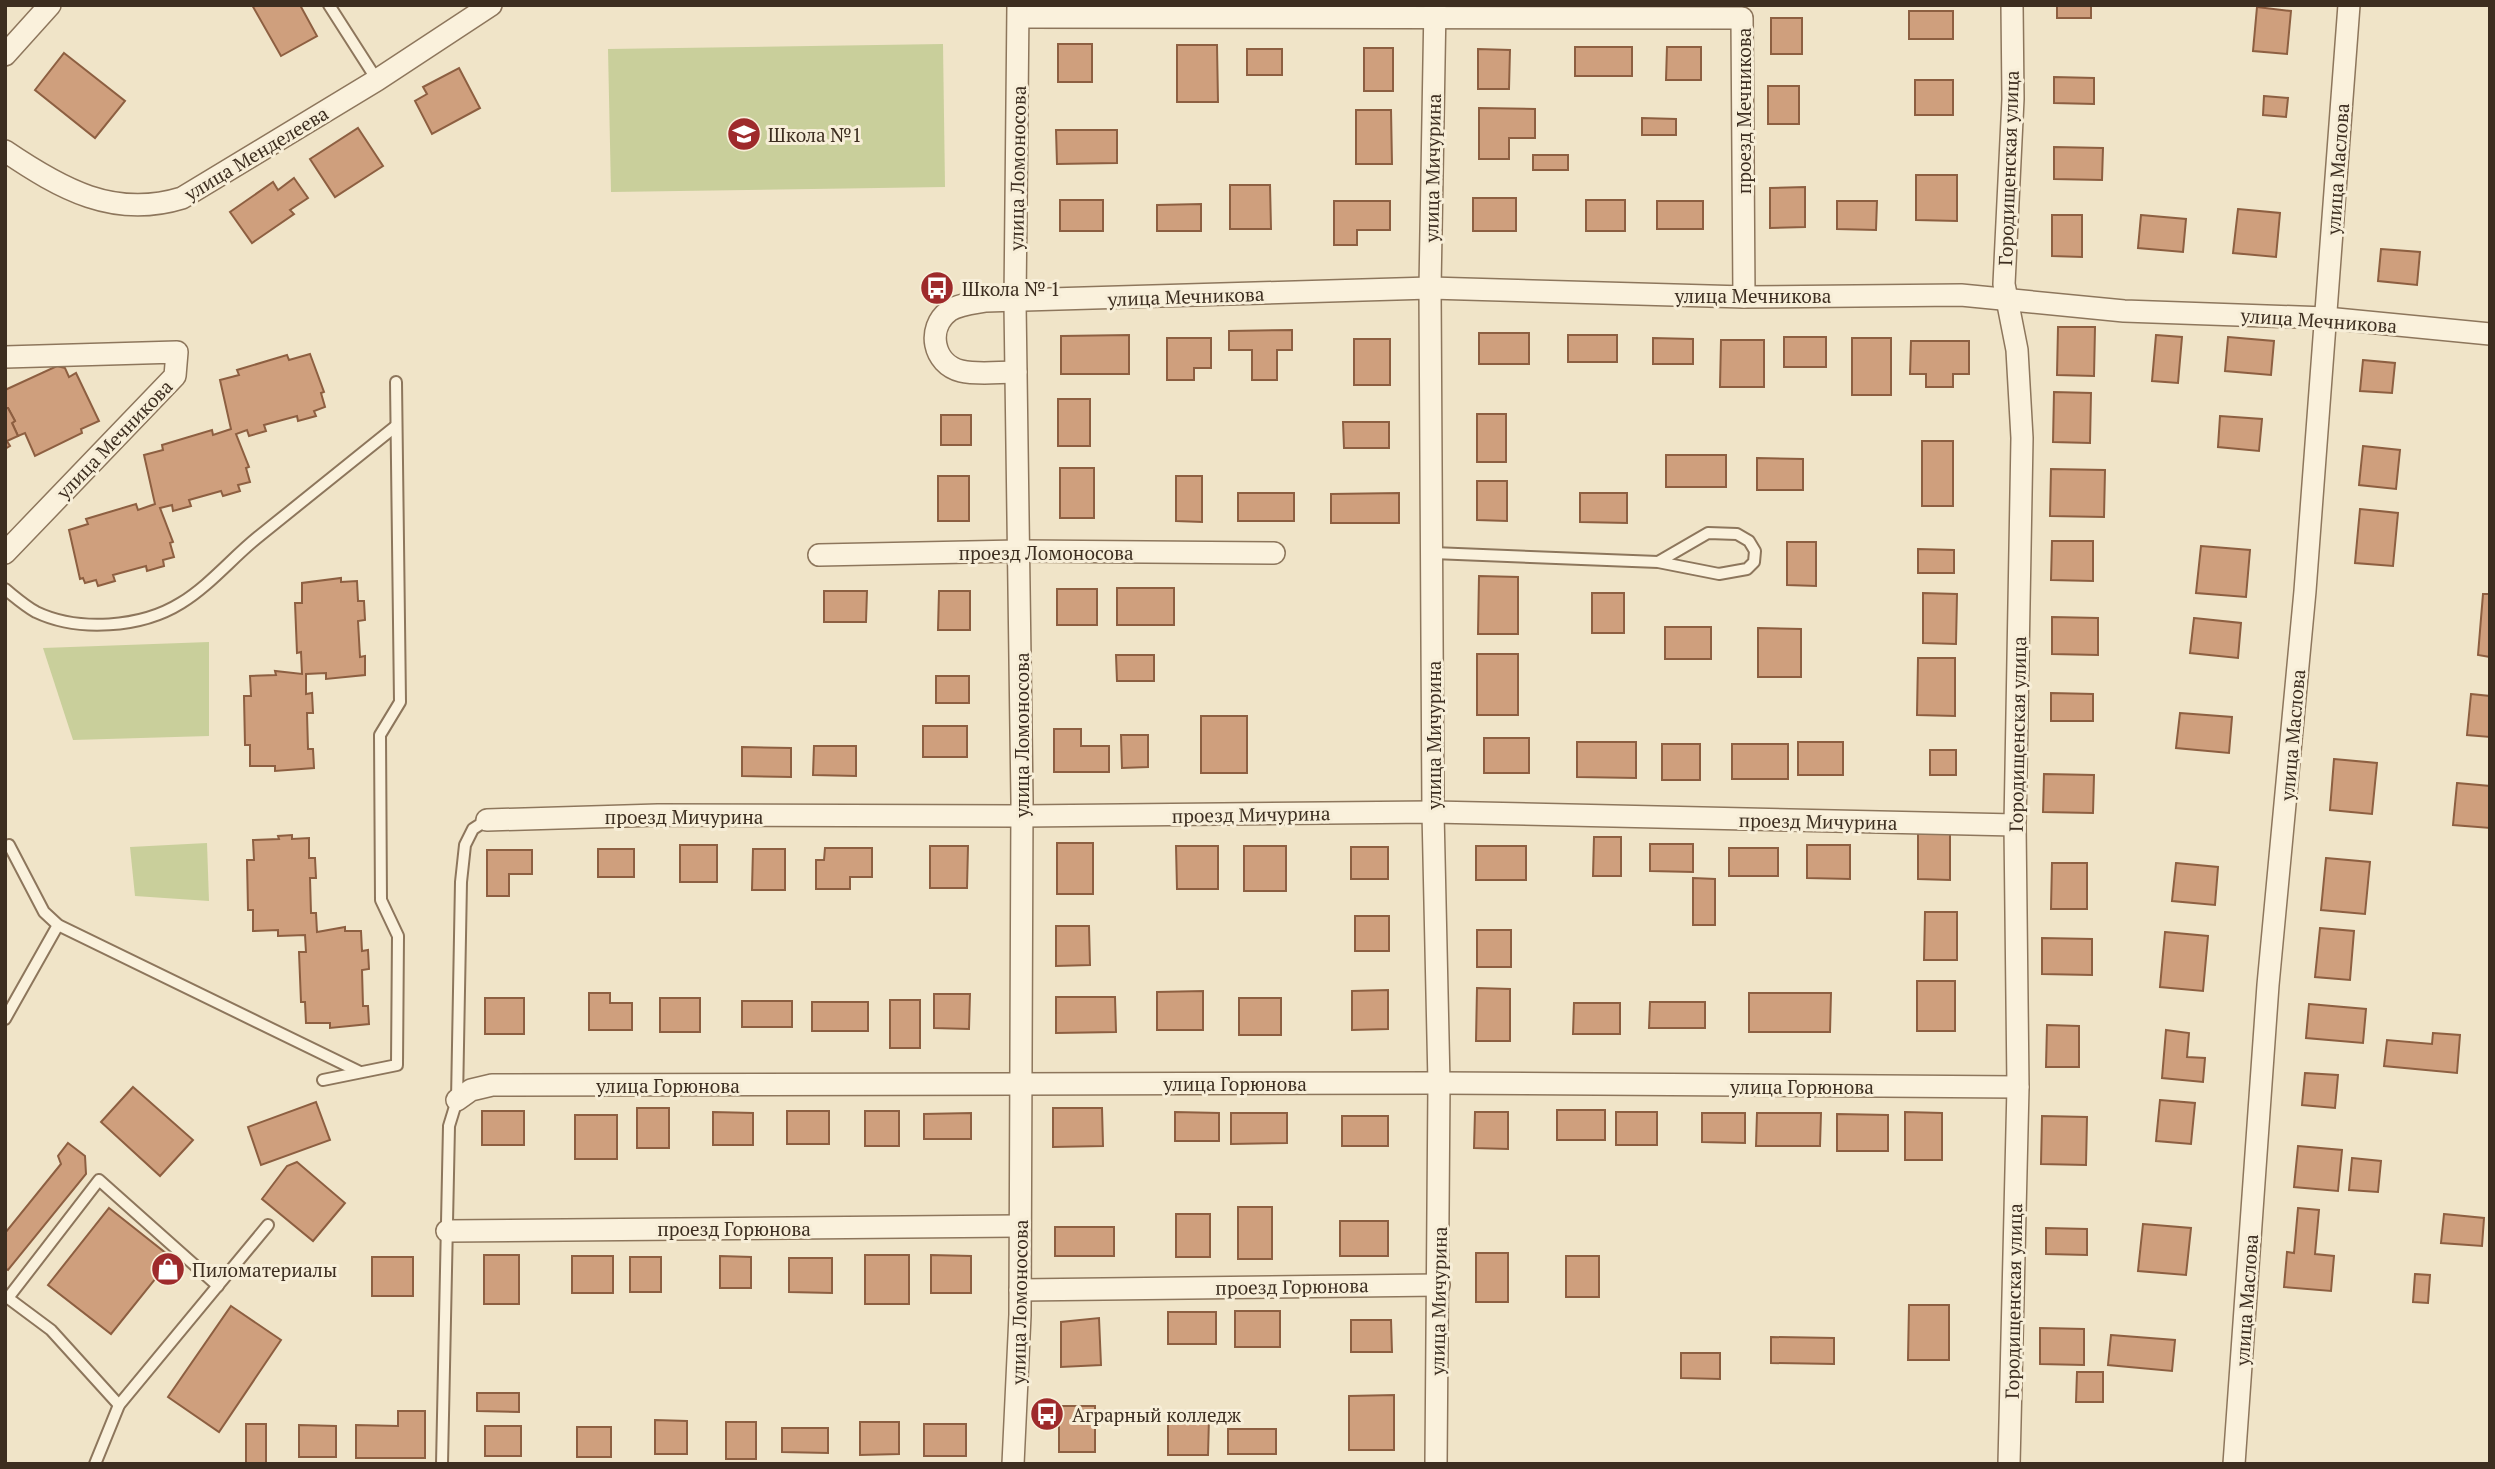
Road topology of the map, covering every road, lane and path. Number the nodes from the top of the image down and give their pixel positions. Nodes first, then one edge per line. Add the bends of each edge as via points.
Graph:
1 (50, 5) edge
2 (329, 5) edge
3 (491, 5) edge
4 (2012, 5) edge
5 (2349, 5) edge
6 (1018, 11) edge
7 (1435, 11) edge
8 (5, 55) edge
9 (377, 80) junction
10 (5, 151) edge
11 (1430, 288) junction
12 (1744, 297) junction
13 (2007, 300) junction
14 (1015, 303) junction
15 (2326, 318) junction
16 (2490, 334) edge
17 (5, 357) edge
18 (1016, 372) junction
19 (396, 382) dead end
20 (396, 426) junction
21 (1020, 551) junction
22 (5, 553) edge
23 (1274, 553) dead end
24 (1433, 553) junction
25 (819, 555) dead end
26 (1658, 562) junction
27 (5, 589) edge
28 (1433, 812) junction
29 (1022, 816) junction
30 (487, 820) joint
31 (2015, 825) junction
32 (7, 843) edge
33 (58, 925) junction
34 (5, 1019) edge
35 (360, 1072) junction
36 (323, 1080) dead end
37 (1439, 1083) junction
38 (1021, 1084) junction
39 (2018, 1087) junction
40 (457, 1100) junction
41 (268, 1225) dead end
42 (1020, 1226) junction
43 (447, 1231) junction
44 (1439, 1285) junction
45 (218, 1286) junction
46 (1020, 1290) junction
47 (119, 1405) junction
48 (95, 1464) edge
49 (442, 1464) edge
50 (1013, 1464) edge
51 (1436, 1464) edge
52 (2009, 1464) edge
53 (2234, 1464) edge

1 - 8 street
2 - 9 lane
3 - 9 street, улица Менделеева
4 - 13 street, Городищенская улица
5 - 15 street, улица Маслова
6 - 7 street, проезд Мечникова
6 - 14 street, улица Ломоносова
7 - 11 street, улица Мичурина
7 - 12 street, проезд Мечникова via 1742,18
9 - 10 street, улица Менделеева via 183,198 159,205 111,204 46,180
11 - 12 street, улица Мечникова
11 - 14 street, улица Мечникова
11 - 24 street, улица Мичурина
12 - 13 street, улица Мечникова via 1961,295
13 - 15 street, улица Мечникова via 2124,312
13 - 31 street, Городищенская улица via 2017,350 2022,438
14 - 18 street, улица Ломоносова
14 - 18 street via 986,301 950,310 937,323 934,336 937,352 953,368
15 - 16 street, улица Мечникова
15 - 53 street, улица Маслова via 2268,985
17 - 22 street, улица Мечникова via 177,352 174,376
18 - 21 street, улица Ломоносова
19 - 20 lane
20 - 27 lane via 178,605 106,624 82,624 34,611
20 - 35 lane via 400,702 380,735 381,900 398,936 397,1065
21 - 23 street, проезд Ломоносова
21 - 25 street, проезд Ломоносова
21 - 29 street, улица Ломоносова
24 - 26 lane
24 - 28 street, улица Мичурина
26 - 26 lane via 1734,573 1754,562 1755,551 1737,534 1708,533
28 - 29 street, проезд Мичурина
28 - 31 street, проезд Мичурина
28 - 37 street, улица Мичурина
29 - 30 street, проезд Мичурина via 658,815
29 - 38 street, улица Ломоносова
30 - 40 lane via 473,829 465,845 462,870
31 - 39 street, Городищенская улица
32 - 33 lane via 44,912
33 - 34 lane
33 - 35 lane
35 - 36 lane
37 - 38 street, улица Горюнова
37 - 39 street, улица Горюнова
37 - 44 street, улица Мичурина
38 - 40 street, улица Горюнова via 492,1085 471,1090
38 - 42 street, улица Ломоносова
39 - 52 street, Городищенская улица
40 - 43 lane via 449,1126
41 - 45 lane
42 - 43 street, проезд Горюнова
42 - 46 street, улица Ломоносова
43 - 49 lane
44 - 46 street, проезд Горюнова
44 - 51 street, улица Мичурина
45 - 47 lane
45 - 47 lane via 99,1180 8,1297 51,1330
46 - 50 street, улица Ломоносова
47 - 48 lane

